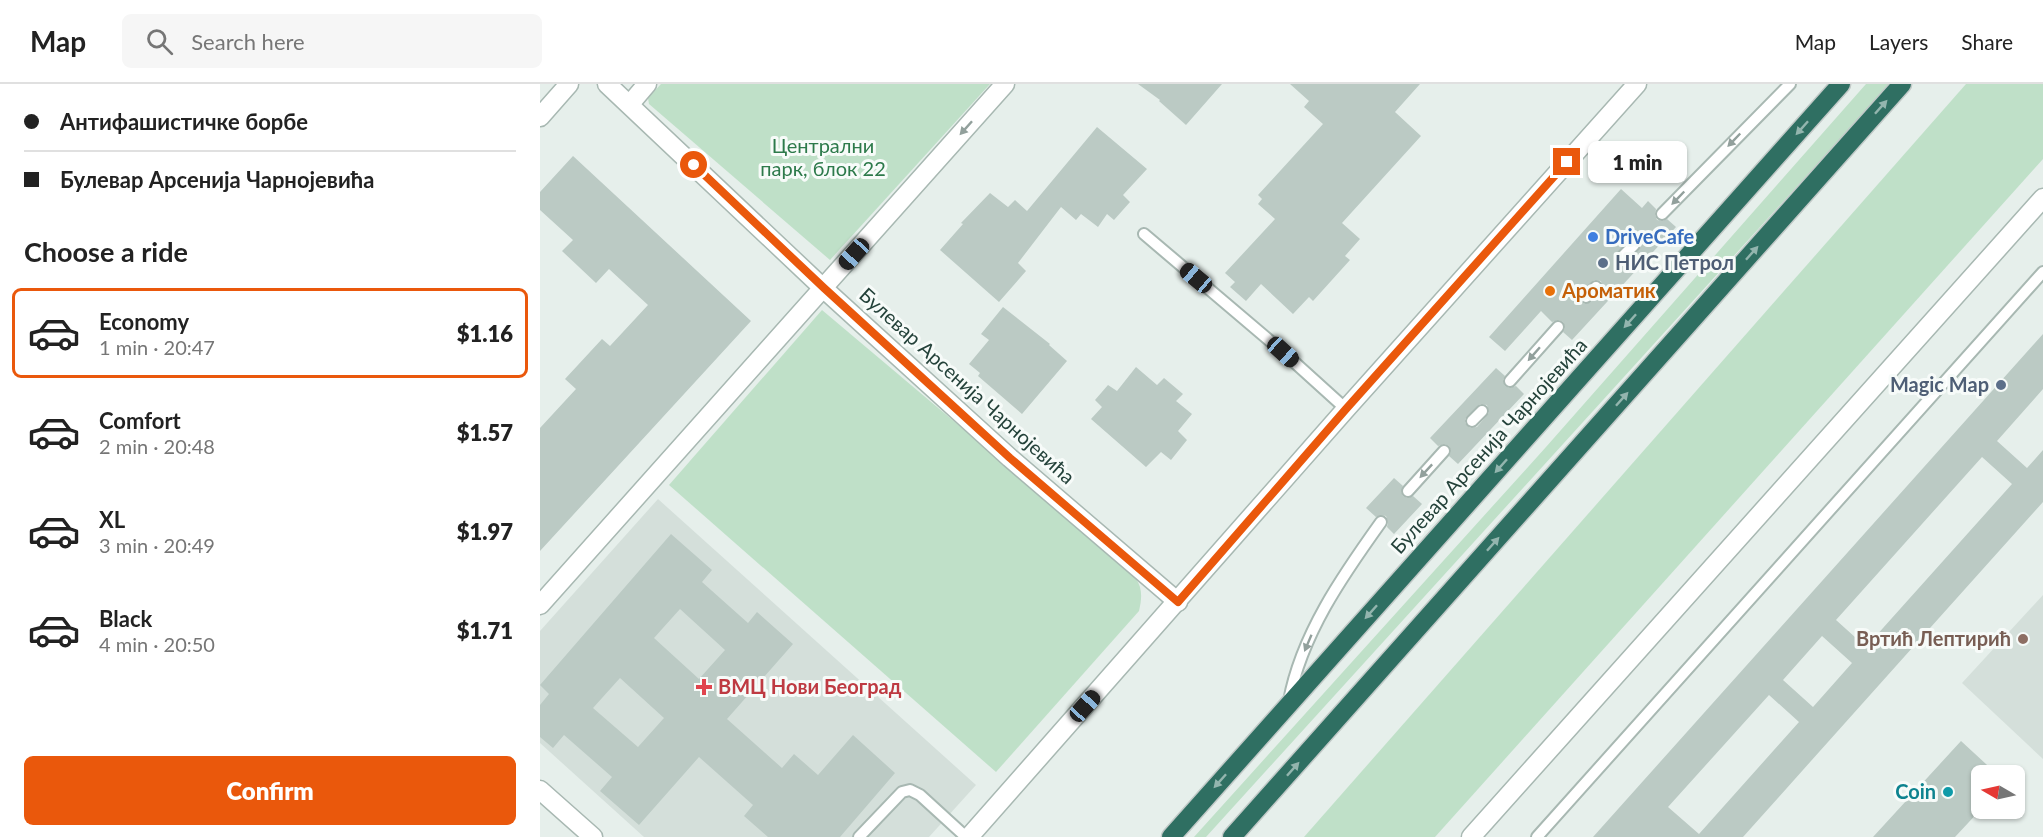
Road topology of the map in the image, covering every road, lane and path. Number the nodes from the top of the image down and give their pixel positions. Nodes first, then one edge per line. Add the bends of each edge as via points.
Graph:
1 (569, 84) edge
2 (607, 84) edge
3 (647, 84) edge
4 (1005, 84) edge
5 (1637, 84) edge
6 (1790, 84) edge
7 (1840, 84) edge
8 (1902, 84) edge
9 (630, 104) junction
10 (540, 117) edge
11 (2043, 198) edge
12 (1662, 214) dead end
13 (1144, 234) dead end
14 (1634, 245) dead end
15 (1623, 256) dead end
16 (2043, 272) edge
17 (1596, 287) dead end
18 (824, 288) junction
19 (1586, 297) dead end
20 (1558, 327) dead end
21 (1510, 381) dead end
22 (1346, 409) junction
23 (1482, 411) dead end
24 (1472, 421) dead end
25 (1444, 451) dead end
26 (1408, 491) dead end
27 (1381, 522) dead end
28 (1178, 602) junction
29 (540, 605) edge
30 (1287, 706) junction
31 (542, 795) edge
32 (593, 837) edge
33 (859, 837) edge
34 (968, 837) edge
35 (1170, 837) edge
36 (1232, 837) edge
37 (1471, 837) edge
38 (1538, 837) edge

1 - 10 street
2 - 9 street, Булевар Арсенија Чарнојевића
3 - 9 street
4 -> 18 street
5 - 22 street
6 -> 12 lane
7 -> 30 highway, Булевар Арсенија Чарнојевића
36 -> 8 highway
9 - 18 street, Булевар Арсенија Чарнојевића
11 - 37 street
13 - 22 lane
14 - 15 lane
16 - 38 lane
17 - 19 lane
18 - 28 street, Булевар Арсенија Чарнојевића via 1010,458
18 - 29 street
20 -> 21 lane
22 - 28 street
23 - 24 lane
25 -> 26 lane
27 -> 30 lane via 1344,574 1312,634
28 - 34 street
30 -> 35 highway, Булевар Арсенија Чарнојевића
31 - 32 street
33 - 34 lane via 902,792 910,790

